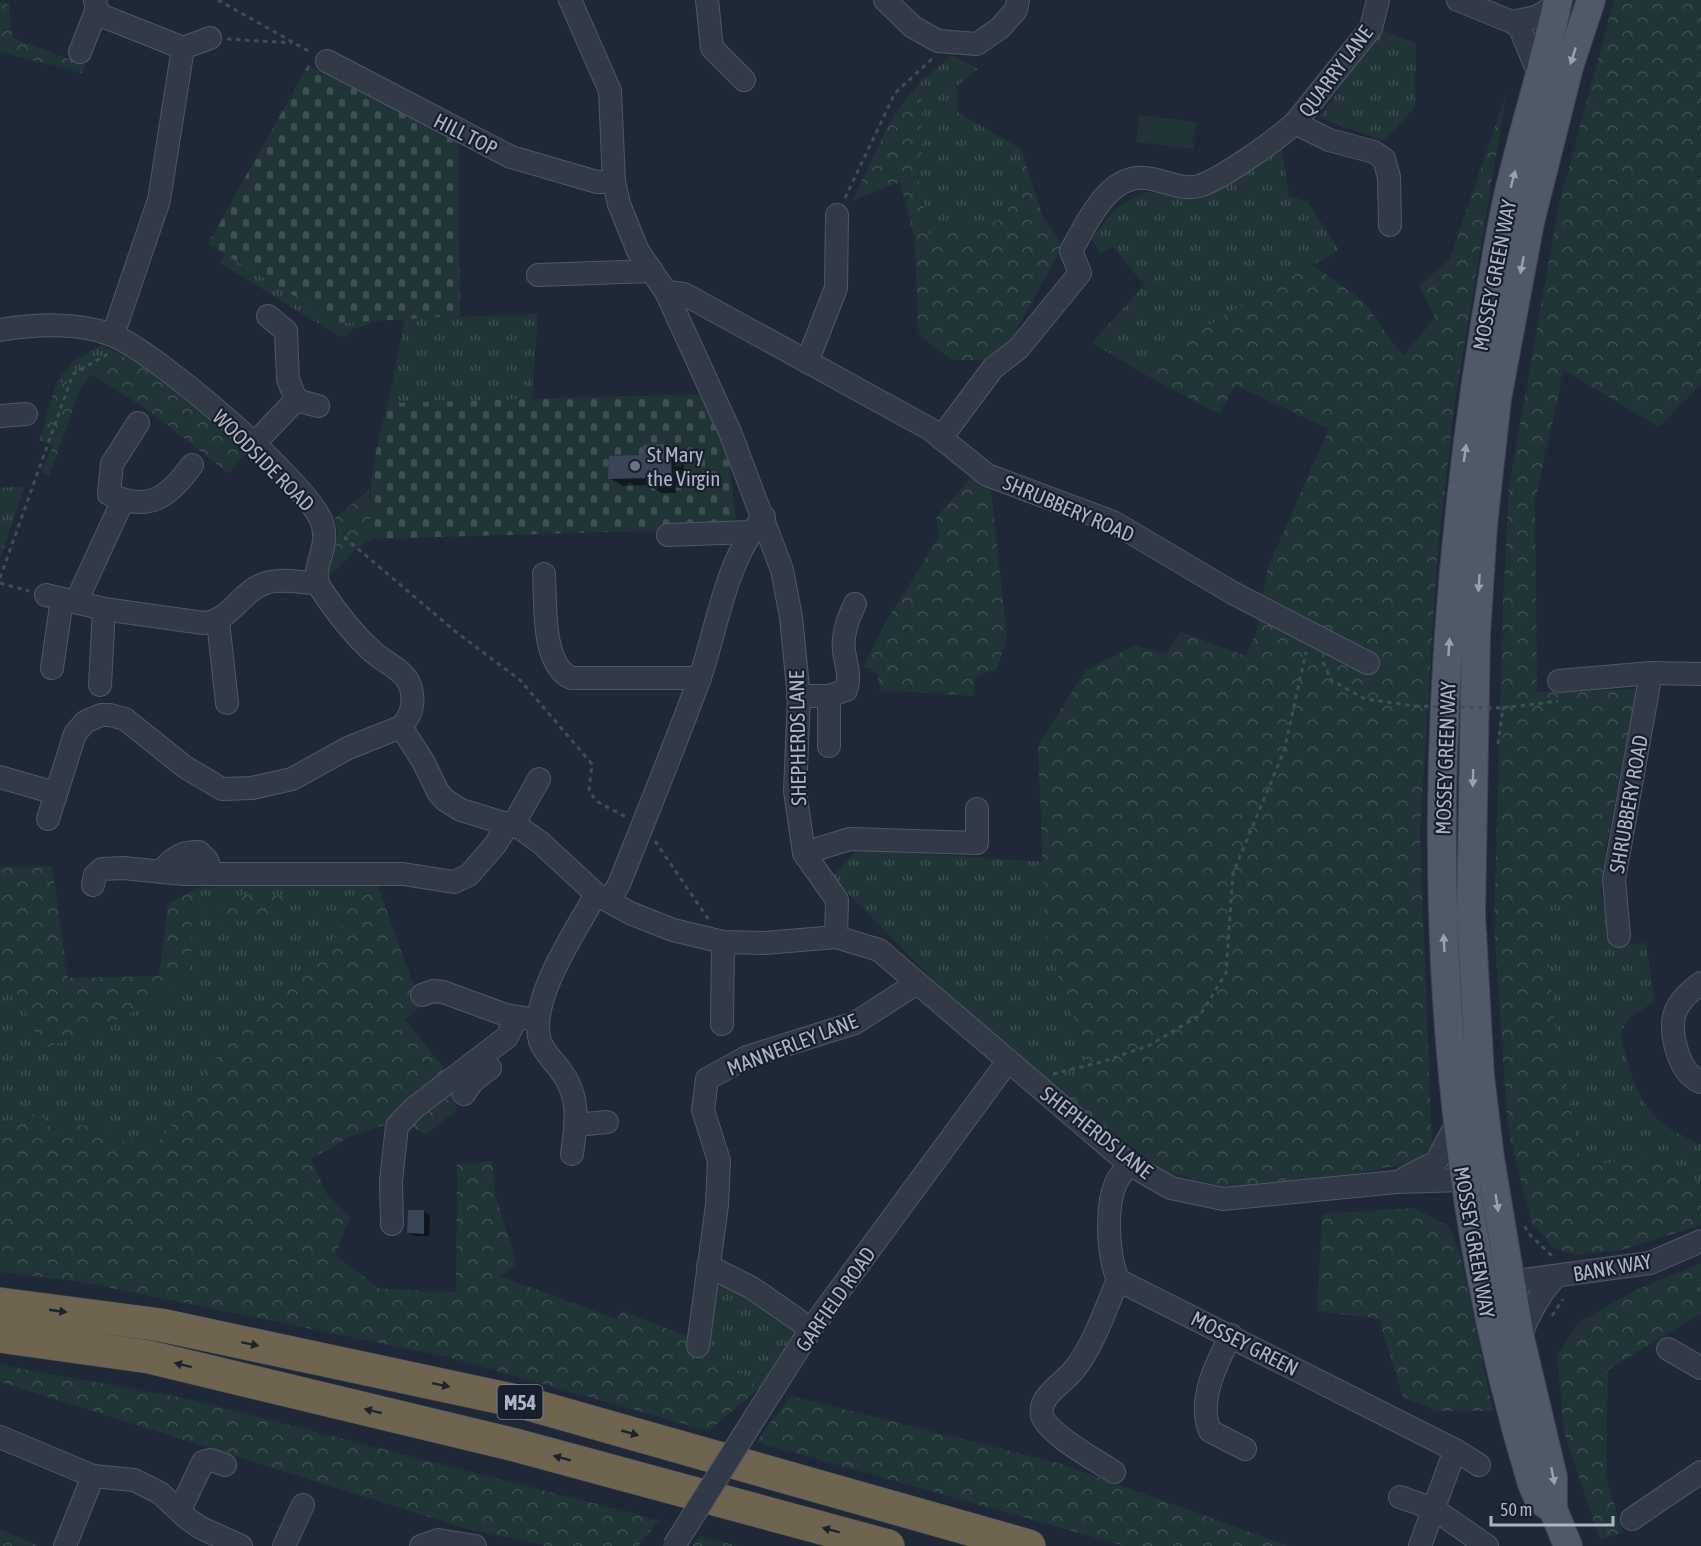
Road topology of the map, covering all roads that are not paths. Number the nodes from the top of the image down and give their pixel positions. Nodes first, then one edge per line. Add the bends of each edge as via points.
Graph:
1 (570, 0) edge
2 (707, 0) edge
3 (885, 0) edge
4 (1018, 0) edge
5 (1378, 0) edge
6 (1458, 0) edge
7 (1591, 0) edge
8 (1557, 2) edge
9 (95, 7) edge
10 (1512, 22) junction
11 (210, 38) road end
12 (183, 48) junction
13 (80, 52) dead end
14 (327, 61) dead end
15 (1540, 77) junction
16 (744, 80) dead end
17 (1295, 123) junction
18 (614, 182) junction
19 (837, 215) road end
20 (1390, 225) dead end
21 (652, 271) junction
22 (538, 275) dead end
23 (666, 292) junction
24 (268, 316) dead end
25 (0, 330) edge
26 (113, 335) junction
27 (807, 362) junction
28 (292, 389) junction
29 (318, 406) dead end
30 (26, 414) dead end
31 (0, 416) edge
32 (138, 423) dead end
33 (941, 438) junction
34 (253, 445) junction
35 (192, 465) dead end
36 (123, 500) junction
37 (757, 524) junction
38 (668, 535) dead end
39 (544, 574) dead end
40 (317, 583) junction
41 (61, 599) junction
42 (855, 603) dead end
43 (104, 609) junction
44 (218, 621) junction
45 (1368, 663) dead end
46 (52, 668) dead end
47 (1650, 673) junction
48 (1701, 674) edge
49 (700, 678) junction
50 (1559, 681) dead end
51 (100, 685) dead end
52 (798, 696) junction
53 (829, 696) junction
54 (226, 703) dead end
55 (401, 727) junction
56 (829, 746) dead end
57 (3, 778) edge
58 (539, 779) dead end
59 (55, 793) junction
60 (976, 808) dead end
61 (48, 819) dead end
62 (511, 824) junction
63 (804, 853) junction
64 (93, 885) dead end
65 (603, 898) junction
66 (1471, 914) junction
67 (1619, 936) dead end
68 (836, 937) junction
69 (723, 942) junction
70 (917, 983) junction
71 (1701, 983) edge
72 (422, 995) dead end
73 (522, 1017) junction
74 (723, 1024) dead end
75 (1008, 1061) junction
76 (1701, 1082) edge
77 (464, 1094) dead end
78 (607, 1122) dead end
79 (1457, 1123) junction
80 (576, 1125) junction
81 (572, 1154) dead end
82 (1129, 1164) junction
83 (1464, 1180) junction
84 (1396, 1182) junction
85 (392, 1224) dead end
86 (1701, 1241) edge
87 (708, 1266) junction
88 (1558, 1277) junction
89 (1118, 1280) junction
90 (1509, 1282) junction
91 (0, 1304) edge
92 (811, 1329) junction
93 (1231, 1335) junction
94 (0, 1336) edge
95 (1520, 1338) junction
96 (698, 1346) dead end
97 (1668, 1348) dead end
98 (1701, 1368) edge
99 (0, 1437) edge
100 (1245, 1449) dead end
101 (1455, 1450) junction
102 (225, 1465) dead end
103 (1479, 1465) dead end
104 (1114, 1472) dead end
105 (93, 1476) junction
106 (1529, 1476) junction
107 (1700, 1478) edge
108 (1400, 1497) dead end
109 (303, 1505) dead end
110 (1434, 1509) junction
111 (1553, 1509) junction
112 (180, 1510) junction
113 (1632, 1519) dead end
114 (235, 1545) edge
115 (65, 1546) edge
116 (284, 1546) edge
117 (422, 1546) edge
118 (475, 1546) edge
119 (674, 1546) edge
120 (888, 1546) edge
121 (1029, 1546) edge
122 (1420, 1546) edge
123 (1487, 1546) edge
124 (1568, 1546) edge

1 - 18 street, SHEPHERDS LANE via 610,91
2 - 16 street via 712,48
3 - 4 street via 913,27 938,41 977,44 1000,28 1016,10
5 - 17 street, QUARRY LANE via 1371,28
6 - 10 street
7 -> 66 main road, MOSSEY GREEN WAY via 1569,67 1530,222 1497,399 1482,525 1476,634
8 - 10 street via 1536,17
8 - 15 main road, MOSSEY GREEN WAY
9 - 12 street
9 - 13 street
10 - 15 street via 1524,34
11 - 12 street
12 - 26 street via 159,200
14 - 18 street, HILL TOP via 511,157 597,182
79 -> 15 main road, MOSSEY GREEN WAY via 1442,867 1444,719 1458,506 1504,215
17 - 20 street, QUARRY LANE via 1329,140 1374,152 1384,159 1389,177
17 - 33 street via 1219,176 1198,186 1176,186 1144,178 1118,183 1089,218 1071,251 1080,273 1018,349 993,368
18 - 21 street, SHEPHERDS LANE via 638,251
19 - 27 street via 836,288
21 - 22 street
21 - 23 street, SHEPHERDS LANE
23 - 27 street, SHRUBBERY ROAD via 684,294
23 - 37 street, SHEPHERDS LANE
24 - 28 street via 286,331
25 - 26 street, WOODSIDE ROAD via 67,327
26 - 34 street, WOODSIDE ROAD via 142,350 183,381
27 - 33 street, SHRUBBERY ROAD
28 - 29 street
28 - 34 street
30 - 31 street
32 - 36 street via 112,464 109,494
33 - 45 street, SHRUBBERY ROAD via 987,475 1113,522 1233,593
34 - 40 street, WOODSIDE ROAD via 293,482 321,520 326,544 316,570
35 - 36 street via 175,489 156,501
36 - 41 street
37 - 38 street
37 - 49 street via 733,571
37 - 52 street, SHEPHERDS LANE via 782,570
39 - 49 street via 550,651 564,675
40 - 44 street via 261,585
40 - 55 street via 357,636 409,682 412,705 410,716
41 - 43 street
41 - 46 street
42 - 53 street via 844,638 849,683 840,694
43 - 44 street via 194,623
43 - 51 street
44 - 54 street
47 - 48 street
47 - 50 street
47 - 67 street, SHRUBBERY ROAD via 1614,879
49 - 65 street via 642,825
52 - 53 street
52 - 63 street, SHEPHERDS LANE via 795,791
53 - 56 street
55 - 59 street via 348,748 302,776 267,786 230,789 218,788 192,772 125,719 101,715 85,722 75,734
55 - 62 street via 445,800 461,810
57 - 59 street
58 - 62 street
59 - 61 street
60 - 63 street via 976,843 850,839
62 - 64 street via 469,875 454,882 403,874 212,874 123,868 102,869 95,875
62 - 65 street via 542,843
63 - 68 street, SHEPHERDS LANE via 837,900
65 - 69 street via 673,930
65 - 73 street via 543,997
66 - 83 main road via 1464,982 1480,1166 1475,1177
66 -> 90 main road, MOSSEY GREEN WAY via 1482,1097
68 - 69 street
68 - 70 street, SHEPHERDS LANE via 879,950
69 - 74 street
70 - 75 street, SHEPHERDS LANE
70 - 87 street, MANNERLEY LANE via 855,1023 747,1057 707,1078 703,1110 719,1161
71 - 76 street via 1680,1003 1674,1016 1676,1044 1684,1068 1692,1079
72 - 73 street via 443,992
73 - 77 street via 505,1052
73 - 80 street via 570,1083
73 - 85 street via 507,1036 414,1108 397,1126 391,1181
75 - 82 street, SHEPHERDS LANE
75 - 92 street, GARFIELD ROAD
78 - 80 street
79 - 83 main road, MOSSEY GREEN WAY
79 - 84 street via 1436,1162
80 - 81 street
82 - 84 street, SHEPHERDS LANE via 1171,1188 1223,1199
82 - 89 street via 1112,1195 1111,1264
83 - 84 street, SHEPHERDS LANE
83 - 106 main road, MOSSEY GREEN WAY via 1491,1335
86 - 88 street, BANK WAY via 1650,1263
87 - 92 street via 752,1288
87 - 96 street, MANNERLEY LANE
88 - 90 street, BANK WAY
88 - 95 street, BANK WAY via 1540,1294
89 - 93 street, MOSSEY GREEN
89 - 104 street via 1086,1354 1042,1407 1042,1415 1055,1432
90 - 95 main road, MOSSEY GREEN WAY
90 - 106 main road via 1498,1286 1494,1304 1530,1456
91 -> 121 highway, M54 via 161,1325 521,1402
92 - 119 street, GARFIELD ROAD, bridge
93 - 100 street via 1214,1369 1205,1419 1210,1431
93 - 101 street, MOSSEY GREEN
120 -> 94 highway, M54 via 516,1445 149,1357
95 -> 111 main road, MOSSEY GREEN WAY via 1553,1477
97 - 98 street
99 - 105 street
101 - 103 street, MOSSEY GREEN
101 - 110 street
102 - 112 street via 211,1460 203,1462
105 - 112 street via 134,1480 160,1492
105 - 115 street
106 - 111 main road, MOSSEY GREEN WAY via 1536,1496
107 - 113 street
108 - 110 street
109 - 116 street
110 - 122 street
110 - 123 street
111 - 124 main road, MOSSEY GREEN WAY
112 - 114 street via 201,1527
117 - 118 street via 438,1540

